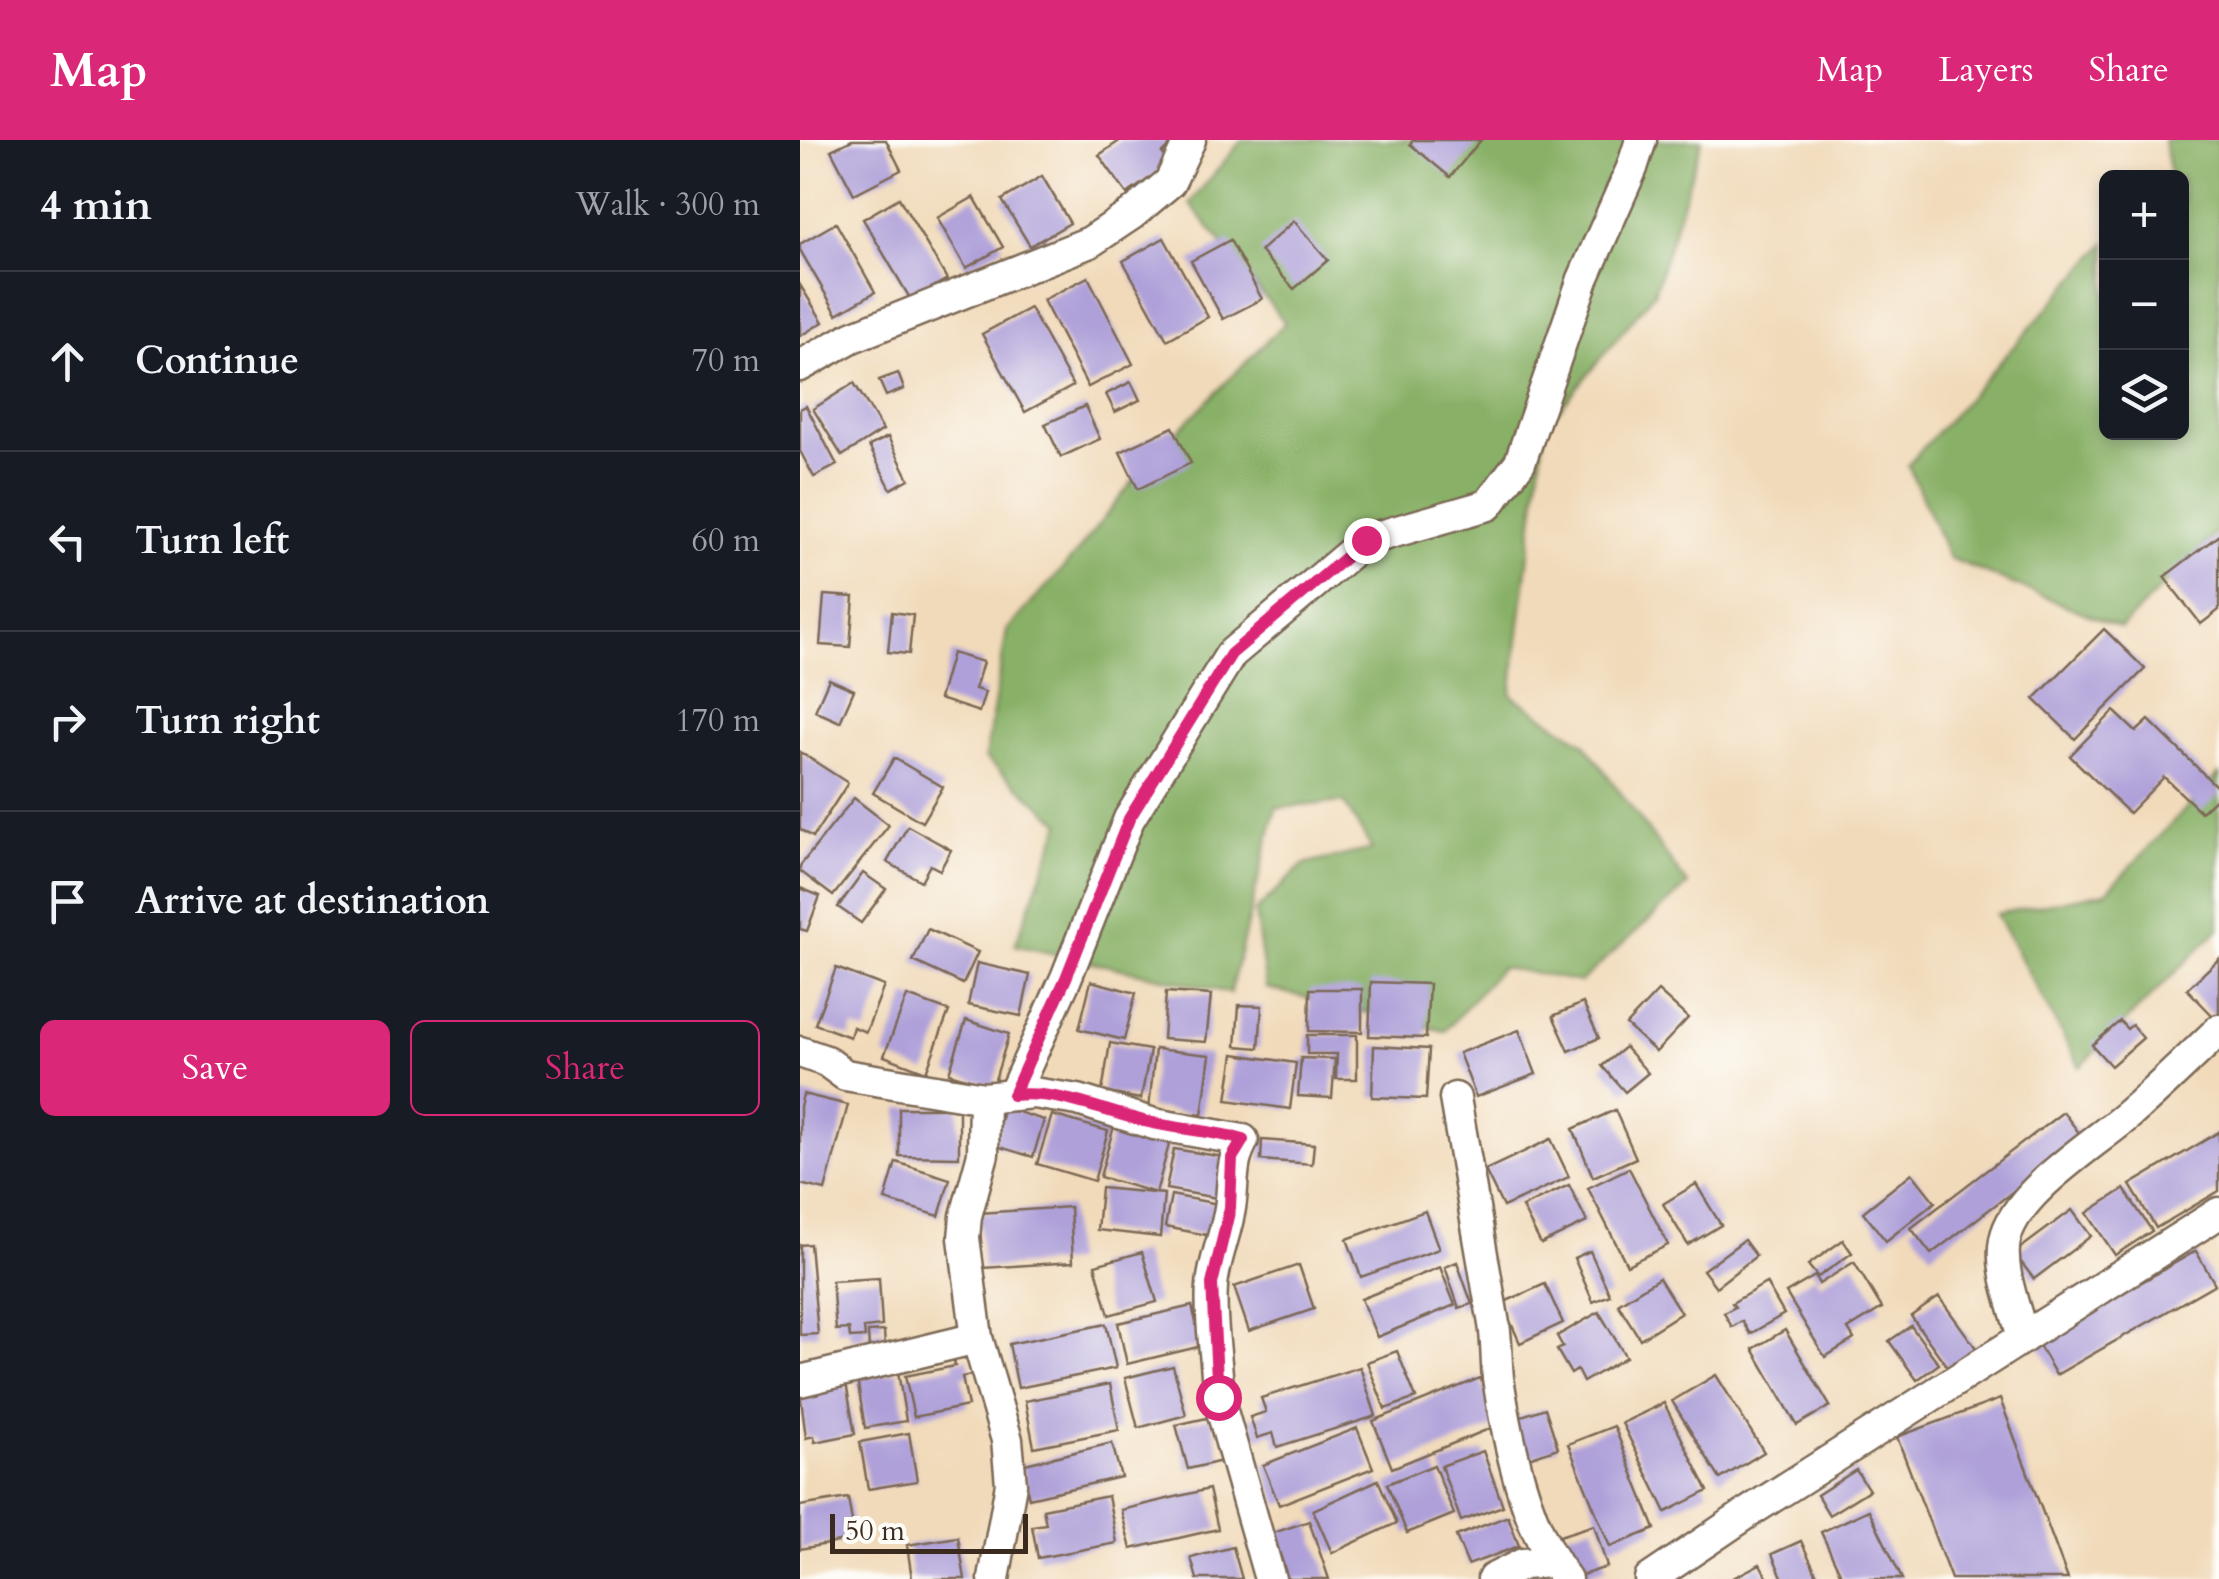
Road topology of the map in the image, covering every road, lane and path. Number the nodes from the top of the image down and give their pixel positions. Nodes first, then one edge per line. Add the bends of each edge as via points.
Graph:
1 (1190, 140) edge
2 (1641, 140) edge
3 (800, 366) edge
4 (2219, 1030) edge
5 (800, 1052) edge
6 (998, 1096) junction
7 (1455, 1098) dead end
8 (2219, 1213) edge
9 (977, 1338) junction
10 (2024, 1338) junction
11 (800, 1380) edge
12 (1560, 1570) edge
13 (994, 1579) edge
14 (1270, 1579) edge
15 (1494, 1579) edge
16 (1650, 1579) edge

1 - 3 street via 1170,182 1090,242 852,337
2 - 6 street via 1582,280 1520,462 1488,505 1366,540 1231,654 1129,819 1066,978
4 - 10 street via 2015,1214 2005,1241 2007,1273
5 - 6 street via 845,1075
6 - 9 street via 964,1238
6 - 14 street via 1078,1100 1154,1124 1243,1140 1232,1158 1230,1208 1212,1284 1212,1332 1218,1397
7 - 12 street via 1507,1429 1523,1489
8 - 10 street
9 - 11 street
9 - 13 street via 1007,1440 1011,1484
10 - 16 street
12 - 15 street via 1523,1564

